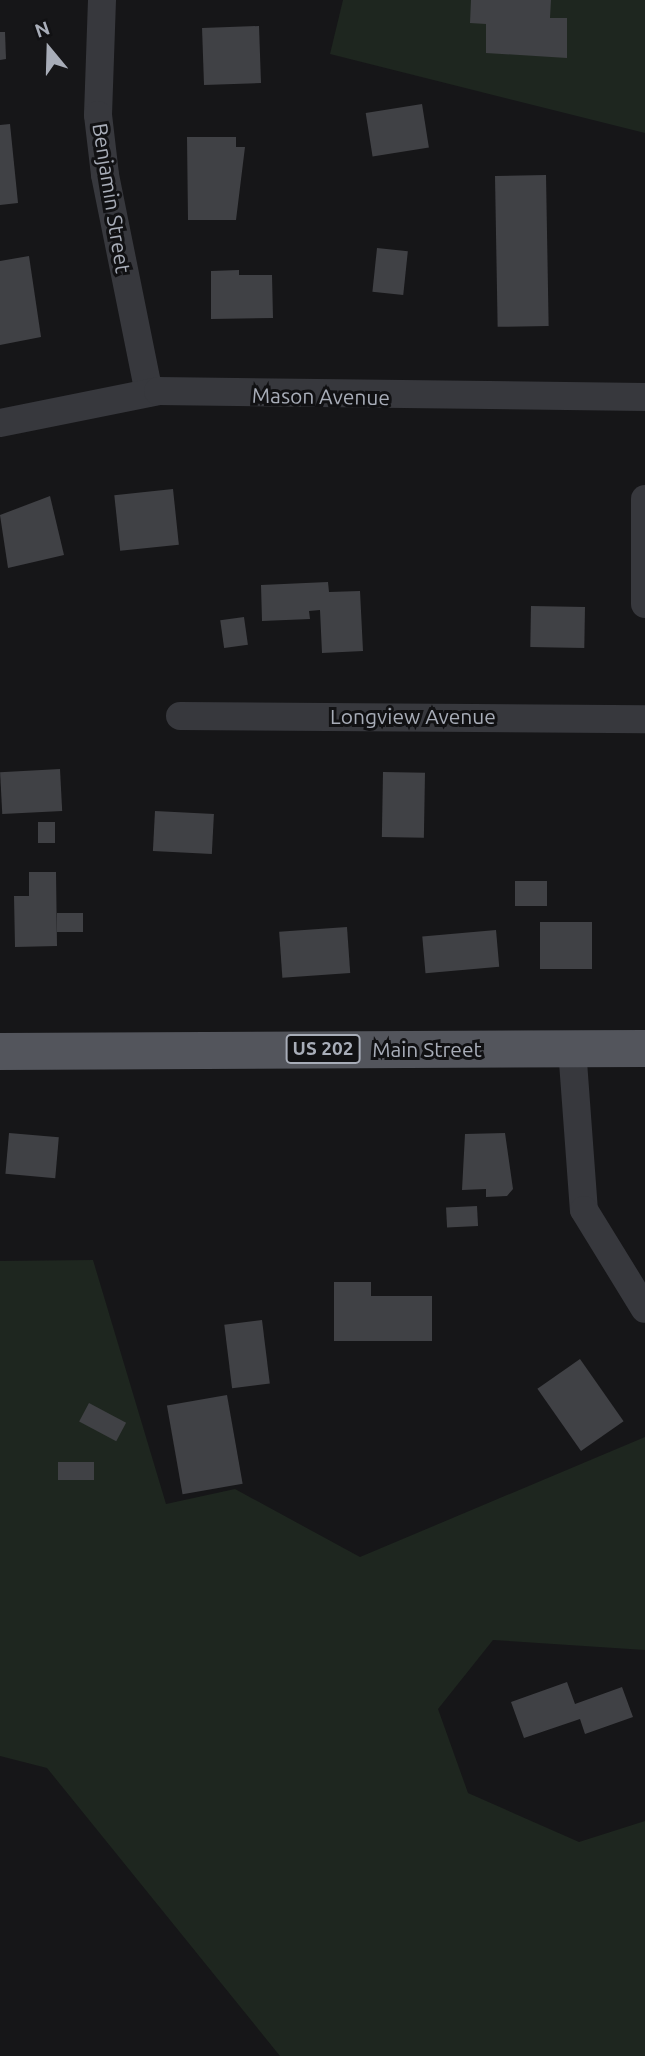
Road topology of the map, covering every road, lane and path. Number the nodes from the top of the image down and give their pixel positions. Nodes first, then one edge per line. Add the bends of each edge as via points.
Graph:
1 (102, 0) edge
2 (149, 393) junction
3 (645, 397) edge
4 (0, 423) edge
5 (645, 499) edge
6 (645, 604) edge
7 (180, 716) dead end
8 (645, 719) edge
9 (572, 1048) junction
10 (645, 1048) edge
11 (0, 1051) edge
12 (645, 1309) edge

1 - 2 street, Benjamin Street via 97,79 105,175
2 - 3 street, Mason Avenue
2 - 4 street, Mason Avenue
5 - 6 street
7 - 8 street, Longview Avenue
9 - 10 main road, Main Street / US 202
9 - 11 main road, Main Street / US 202
9 - 12 street via 584,1210

